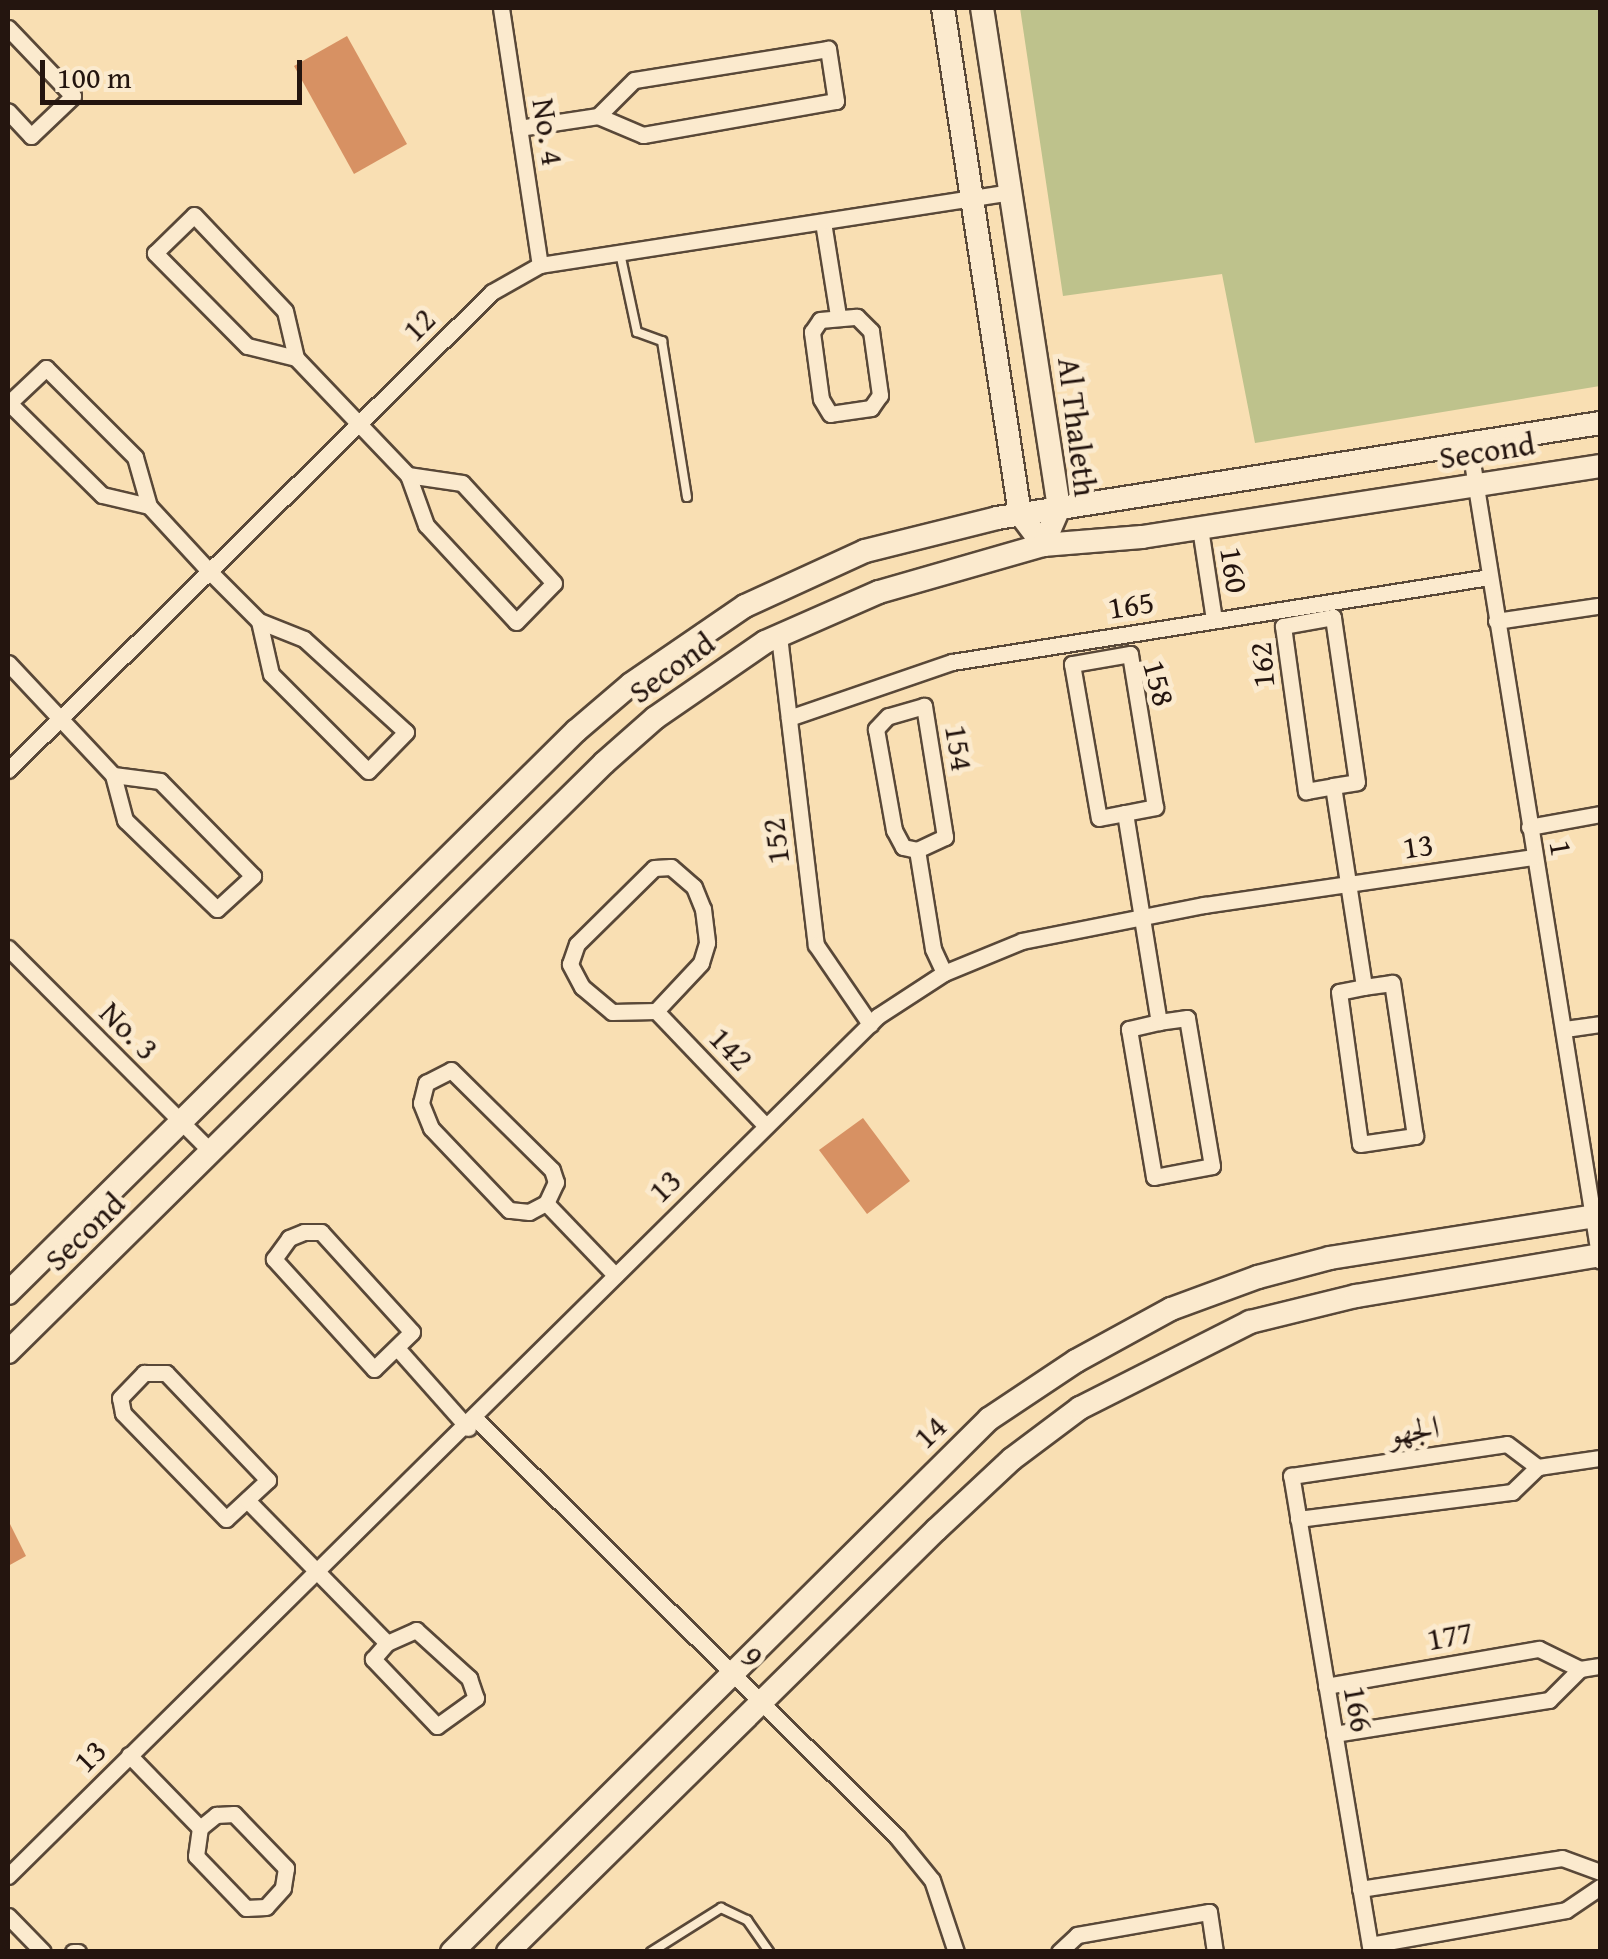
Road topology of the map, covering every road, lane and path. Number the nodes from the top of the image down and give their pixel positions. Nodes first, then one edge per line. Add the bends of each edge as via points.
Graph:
1 (501, 8) edge
2 (942, 8) edge
3 (982, 8) edge
4 (8, 28) edge
5 (8, 112) edge
6 (598, 116) junction
7 (519, 128) junction
8 (1010, 192) junction
9 (969, 198) junction
10 (823, 222) junction
11 (620, 253) junction
12 (540, 265) junction
13 (838, 316) junction
14 (296, 358) junction
15 (1600, 422) edge
16 (358, 424) junction
17 (1469, 444) junction
18 (1600, 466) edge
19 (408, 475) junction
20 (1475, 486) junction
21 (687, 497) dead end
22 (149, 506) junction
23 (1059, 508) junction
24 (1020, 514) junction
25 (1200, 528) junction
26 (1043, 544) junction
27 (209, 571) junction
28 (1489, 576) junction
29 (1600, 603) edge
30 (1214, 620) junction
31 (1496, 620) junction
32 (259, 621) junction
33 (779, 636) junction
34 (8, 664) edge
35 (788, 718) junction
36 (60, 719) junction
37 (8, 770) edge
38 (113, 775) junction
39 (1332, 786) junction
40 (1125, 813) junction
41 (1600, 814) edge
42 (1529, 826) junction
43 (917, 850) junction
44 (1534, 857) junction
45 (1347, 884) junction
46 (1141, 918) junction
47 (8, 948) edge
48 (944, 972) junction
49 (1364, 987) junction
50 (656, 1011) junction
51 (1160, 1022) junction
52 (870, 1024) junction
53 (1600, 1024) edge
54 (1565, 1029) junction
55 (181, 1123) junction
56 (766, 1126) junction
57 (212, 1154) junction
58 (546, 1203) junction
59 (1597, 1216) edge
60 (1600, 1257) edge
61 (615, 1276) junction
62 (8, 1293) edge
63 (397, 1348) junction
64 (8, 1352) edge
65 (472, 1424) junction
66 (1600, 1458) edge
67 (1538, 1467) junction
68 (1291, 1476) joint
69 (248, 1500) junction
70 (1298, 1518) junction
71 (317, 1573) junction
72 (387, 1643) junction
73 (1600, 1666) edge
74 (1580, 1669) junction
75 (731, 1674) junction
76 (1326, 1686) junction
77 (758, 1704) junction
78 (1334, 1734) junction
79 (129, 1755) junction
80 (200, 1828) junction
81 (1600, 1872) edge
82 (8, 1876) edge
83 (1600, 1887) edge
84 (1360, 1889) junction
85 (8, 1916) edge
86 (1370, 1948) edge
87 (44, 1952) edge
88 (452, 1952) edge
89 (508, 1952) edge
90 (651, 1952) edge
91 (768, 1952) edge
92 (956, 1952) edge
93 (1059, 1952) edge
94 (1215, 1952) edge

1 - 7 street, No. 4
2 - 9 street, Al Thaleth
3 - 8 street, Al Thaleth
4 - 5 street via 73,96 31,136
6 - 6 street via 634,80 828,49 836,101 642,135
6 - 7 street
7 - 12 street, No. 4
8 - 9 street, 12
8 - 23 street, Al Thaleth
9 - 10 street, 12
9 - 24 street, Al Thaleth
10 - 11 street, 12
10 - 13 street
11 - 12 street, 12
11 - 21 lane via 638,332 662,342
12 - 16 street, 12 via 492,292
13 - 13 street via 857,316 869,326 880,396 871,408 835,416 821,399 810,342 816,322
14 - 14 street via 247,346 155,253 194,216 285,312
14 - 16 street
15 - 17 street, Second
16 - 19 street
16 - 27 street, 12
17 - 20 street, 1
17 - 23 street, Second
18 - 20 street, Second
19 - 19 street via 462,483 554,584 516,622 426,525
20 - 25 street, Second
20 - 28 street, 1
22 - 22 street via 102,495 9,404 46,368 135,457
22 - 27 street
23 - 24 street, Second
23 - 26 street, Al Thaleth
24 - 26 street, Al Thaleth
24 - 55 street, Second via 894,543 797,578 672,654 576,731
25 - 26 street, Second
25 - 30 street, 160
26 - 33 street, Second via 879,592
27 - 32 street
27 - 36 street, 12
28 - 30 street, 165
28 - 31 street, 1
29 - 31 street
30 - 35 street, 165 via 952,662
31 - 42 street, 1
32 - 32 street via 304,640 406,732 368,770 271,674
33 - 35 street, 152
33 - 57 street, Second via 669,708 604,763
34 - 36 street
35 - 52 street, 152 via 816,944
36 - 37 street, 12
36 - 38 street
38 - 38 street via 160,780 254,876 218,910 125,820
39 - 39 street, 162 via 1357,782 1333,618 1283,626 1306,791
39 - 45 street
40 - 40 street, 158 via 1155,806 1130,654 1072,664 1099,818
40 - 46 street
41 - 42 street
42 - 44 street, 1
43 - 43 street, 154 via 945,837 924,706 888,716 876,729 894,830 903,847
43 - 48 street, 154 via 933,949
44 - 45 street, 13
44 - 54 street, 1
45 - 46 street, 13
45 - 49 street
46 - 48 street, 13 via 1022,941
46 - 51 street
47 - 55 street, No. 3
48 - 52 street, 13
49 - 49 street via 1339,992 1360,1144 1414,1136 1392,982
50 - 50 street via 612,1012 582,987 570,964 578,944 640,881 654,868 672,867 694,887 708,944 701,962
50 - 56 street, 142
51 - 51 street via 1129,1029 1154,1177 1212,1166 1187,1018
52 - 56 street, 13
53 - 54 street
54 - 59 street, 1
55 - 57 street, No. 3
55 - 62 street, Second
56 - 61 street, 13
57 - 64 street, Second
58 - 58 street via 528,1212 509,1210 431,1128 421,1103 426,1082 451,1070 469,1082 552,1170 556,1182
58 - 61 street
59 - 60 street, 1
59 - 75 street, 14 via 1330,1258 1172,1309 989,1419
60 - 77 street via 1250,1322 1163,1362 1080,1408 1012,1458
61 - 65 street, 13
63 - 63 street via 412,1332 321,1232 289,1238 278,1249 280,1270 374,1369
63 - 65 street, 9
65 - 71 street, 13
65 - 75 street, 9
66 - 67 street
67 - 68 street, الجهو via 1507,1444
67 - 70 street via 1512,1492
68 - 70 street, 166
69 - 69 street via 268,1480 166,1373 144,1373 120,1398 122,1413 226,1520
69 - 71 street
70 - 76 street, 166
71 - 72 street
71 - 79 street, 13
72 - 72 street via 373,1659 437,1726 476,1698 469,1678 416,1630
73 - 74 street
74 - 76 street, 177 via 1539,1649
74 - 78 street via 1549,1700
75 - 77 street, 9
75 - 88 street, 14
76 - 78 street, 166
77 - 89 street
77 - 92 street, 9 via 932,1880
78 - 84 street, 166
79 - 80 street
79 - 82 street, 13
80 - 80 street via 196,1856 246,1908 266,1907 283,1888 286,1868 234,1814 216,1816
81 - 84 street via 1562,1858
83 - 86 street via 1566,1910
84 - 86 street, 166
85 - 87 street
90 - 91 lane via 721,1908 747,1920
93 - 94 street via 1076,1934 1209,1912

